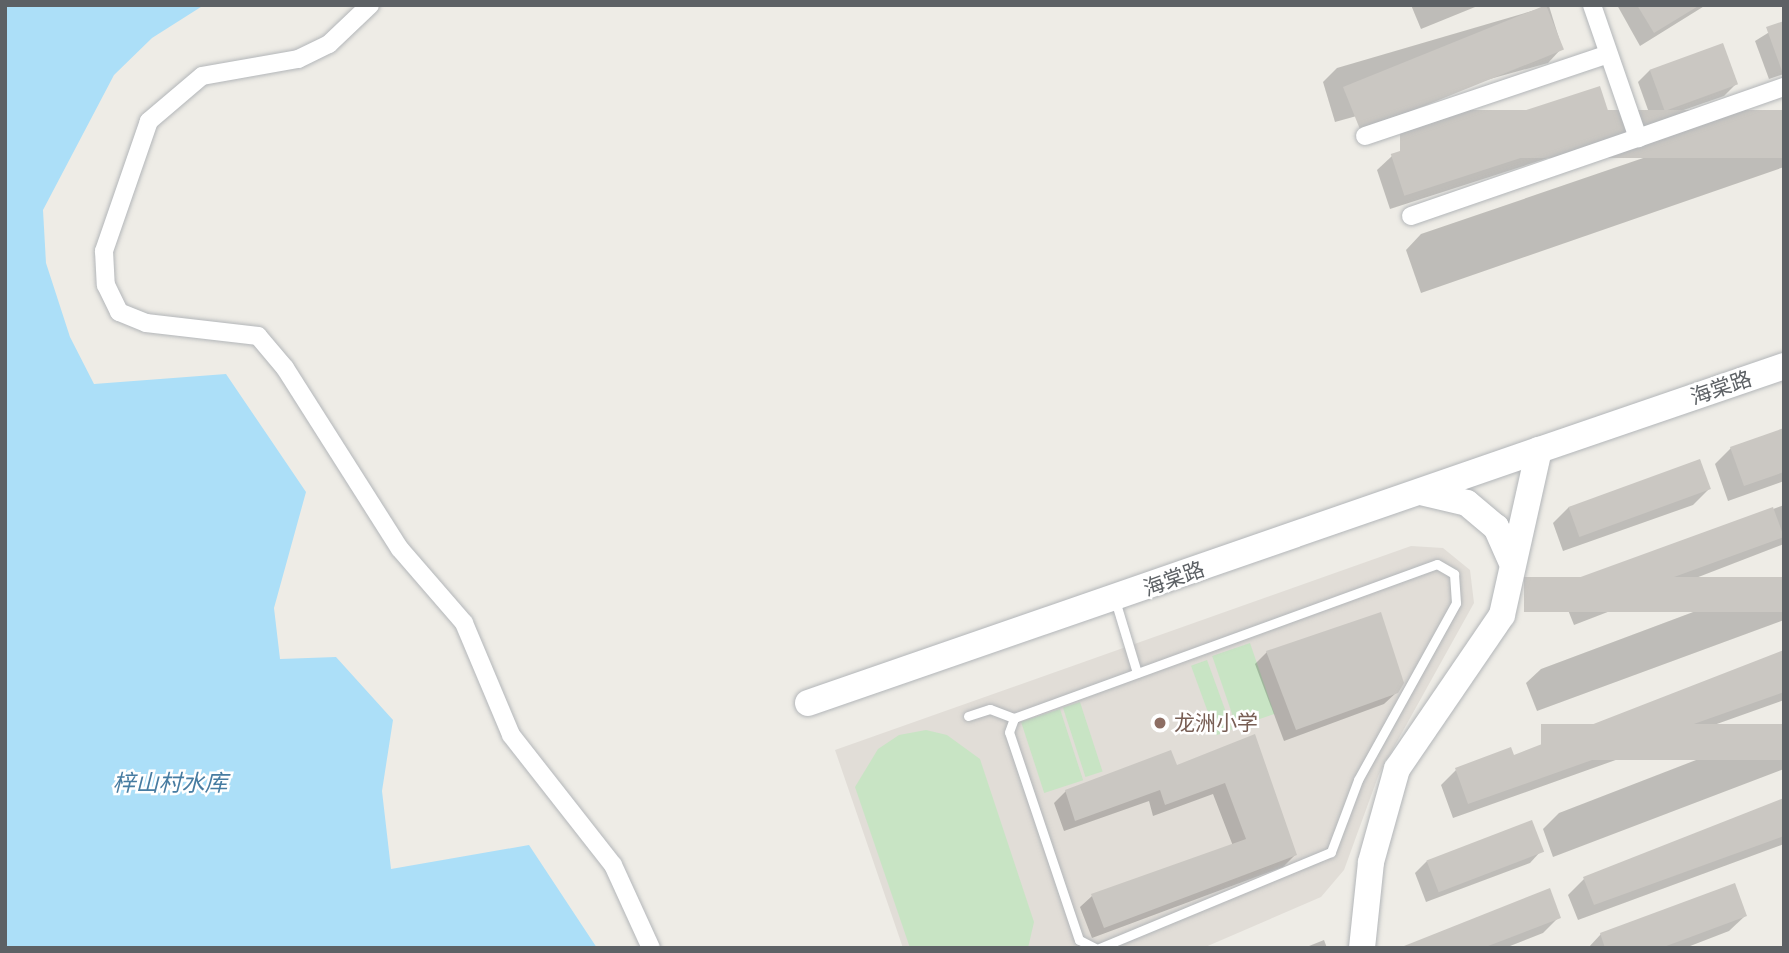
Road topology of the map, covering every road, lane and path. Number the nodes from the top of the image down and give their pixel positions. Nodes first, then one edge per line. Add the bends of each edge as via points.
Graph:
1 (370, 5) edge
2 (1592, 5) edge
3 (1609, 54) junction
4 (1784, 87) edge
5 (1365, 136) dead end
6 (1638, 138) junction
7 (1411, 216) dead end
8 (1784, 366) edge
9 (1539, 450) junction
10 (1421, 492) junction
11 (1511, 560) junction
12 (1115, 600) junction
13 (1137, 673) junction
14 (808, 704) dead end
15 (968, 716) dead end
16 (1014, 718) junction
17 (651, 948) edge
18 (1097, 948) edge
19 (1362, 948) edge

1 - 17 street via 329,44 298,59 202,76 149,121 104,251 106,285 119,312 146,323 258,336 285,368 400,549 464,623 511,735 613,865
2 - 3 street
3 - 5 street
3 - 6 street
4 - 6 street
6 - 7 street
8 - 9 street, 海棠路
9 - 10 street, 海棠路
9 - 11 street
10 - 11 street via 1467,503 1496,527
10 - 12 street, 海棠路
11 - 19 street via 1502,615 1397,769 1371,862
12 - 13 lane
12 - 14 street, 海棠路
13 - 16 lane
13 - 18 lane via 1437,564 1454,574 1460,589 1358,780 1331,852
15 - 16 lane via 990,709
16 - 18 lane via 1009,732 1079,940

